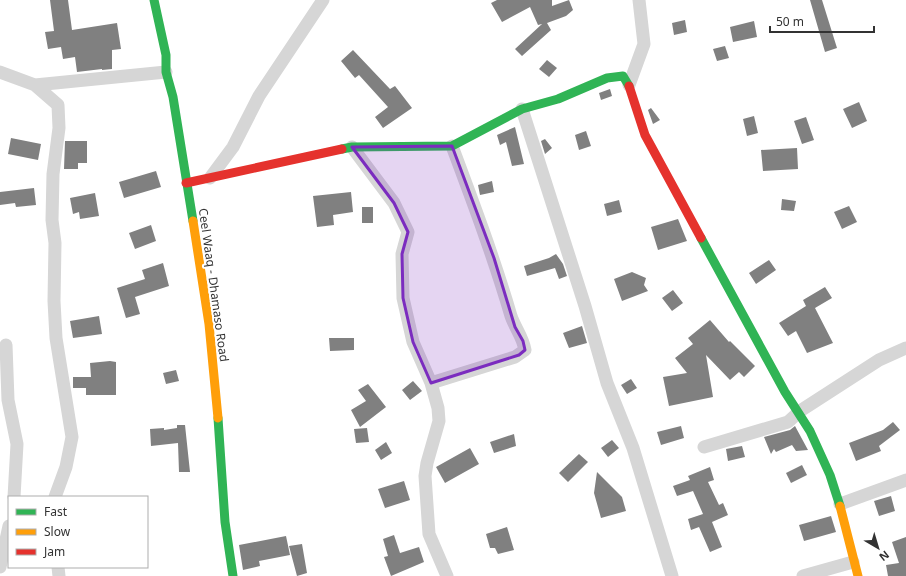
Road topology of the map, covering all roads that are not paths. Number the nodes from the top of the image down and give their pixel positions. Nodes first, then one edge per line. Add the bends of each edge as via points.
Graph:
1 (154, 0) edge
2 (323, 0) edge
3 (639, 0) edge
4 (0, 72) edge
5 (166, 72) junction
6 (35, 85) junction
7 (629, 86) junction
8 (522, 109) junction
9 (452, 146) junction
10 (352, 147) junction
11 (210, 178) junction
12 (186, 182) junction
13 (6, 345) dead end
14 (906, 348) edge
15 (430, 383) junction
16 (800, 411) junction
17 (704, 447) dead end
18 (906, 480) edge
19 (14, 496) edge
20 (55, 496) edge
21 (840, 504) junction
22 (8, 531) edge
23 (853, 562) junction
24 (0, 567) edge
25 (233, 576) edge
26 (447, 576) edge
27 (672, 576) edge
28 (803, 576) edge
29 (858, 576) edge

1 - 5 street, Ceel Waaq - Dhamaso Road via 166,55
2 - 11 street via 259,96 233,146
3 - 7 street via 644,44
4 - 6 street
5 - 6 street
5 - 12 street, Ceel Waaq - Dhamaso Road via 173,97
6 - 20 street via 58,105 59,128 52,204 55,242 54,308 56,338 72,437 66,467
7 - 8 street via 623,76 607,78 558,99
7 - 16 street via 645,134 702,243 785,392
8 - 9 street
8 - 27 street via 607,383 633,448
9 - 10 street
9 - 15 street via 525,350 515,357
10 - 11 street
10 - 15 street via 394,203 408,232 402,254 403,298 413,342
11 - 12 street
12 - 25 street, Ceel Waaq - Dhamaso Road via 203,277 213,358 226,542
13 - 19 street via 8,400 16,444
14 - 16 street via 879,360
15 - 26 street via 438,408 439,422 427,463 429,534
16 - 17 street via 788,422
16 - 21 street
18 - 21 street
21 - 23 street
22 - 24 street
23 - 28 street
23 - 29 street

